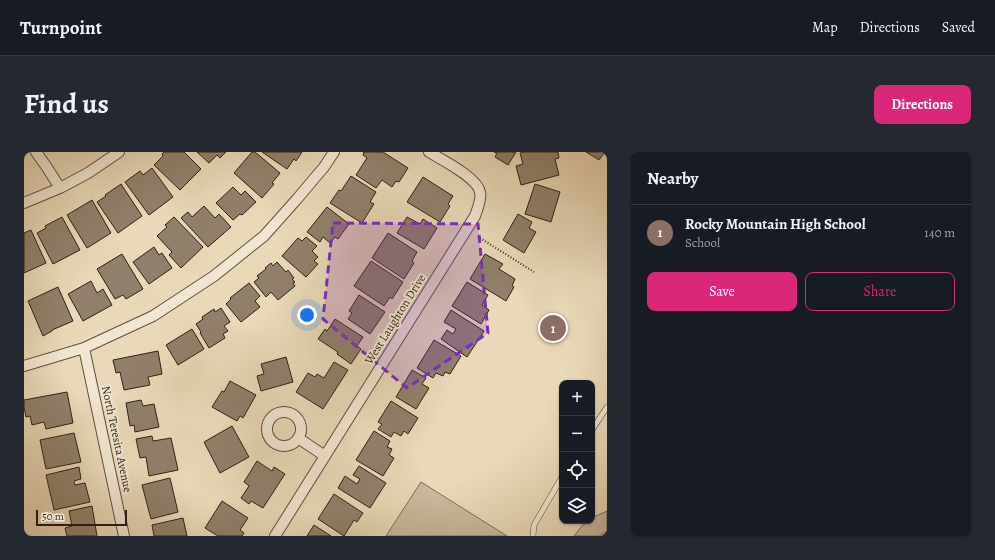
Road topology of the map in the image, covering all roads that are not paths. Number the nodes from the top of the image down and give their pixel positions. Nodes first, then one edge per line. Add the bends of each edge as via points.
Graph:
1 (36, 152) edge
2 (119, 152) edge
3 (334, 152) edge
4 (429, 152) edge
5 (60, 188) junction
6 (24, 203) edge
7 (84, 348) junction
8 (24, 366) edge
9 (607, 407) edge
10 (595, 425) edge
11 (298, 438) dead end
12 (325, 456) junction
13 (559, 482) edge
14 (124, 536) edge
15 (275, 536) edge
16 (532, 536) edge

1 - 5 street
2 - 5 street
3 - 7 street via 297,200 264,236 214,276 154,316
4 - 12 street, West Laughton Drive via 476,183 481,193 479,205
5 - 6 street
7 - 8 street
7 - 14 street, North Teresita Avenue
9 - 10 lane
11 - 12 street
12 - 15 street, West Laughton Drive
13 - 16 lane via 534,525

